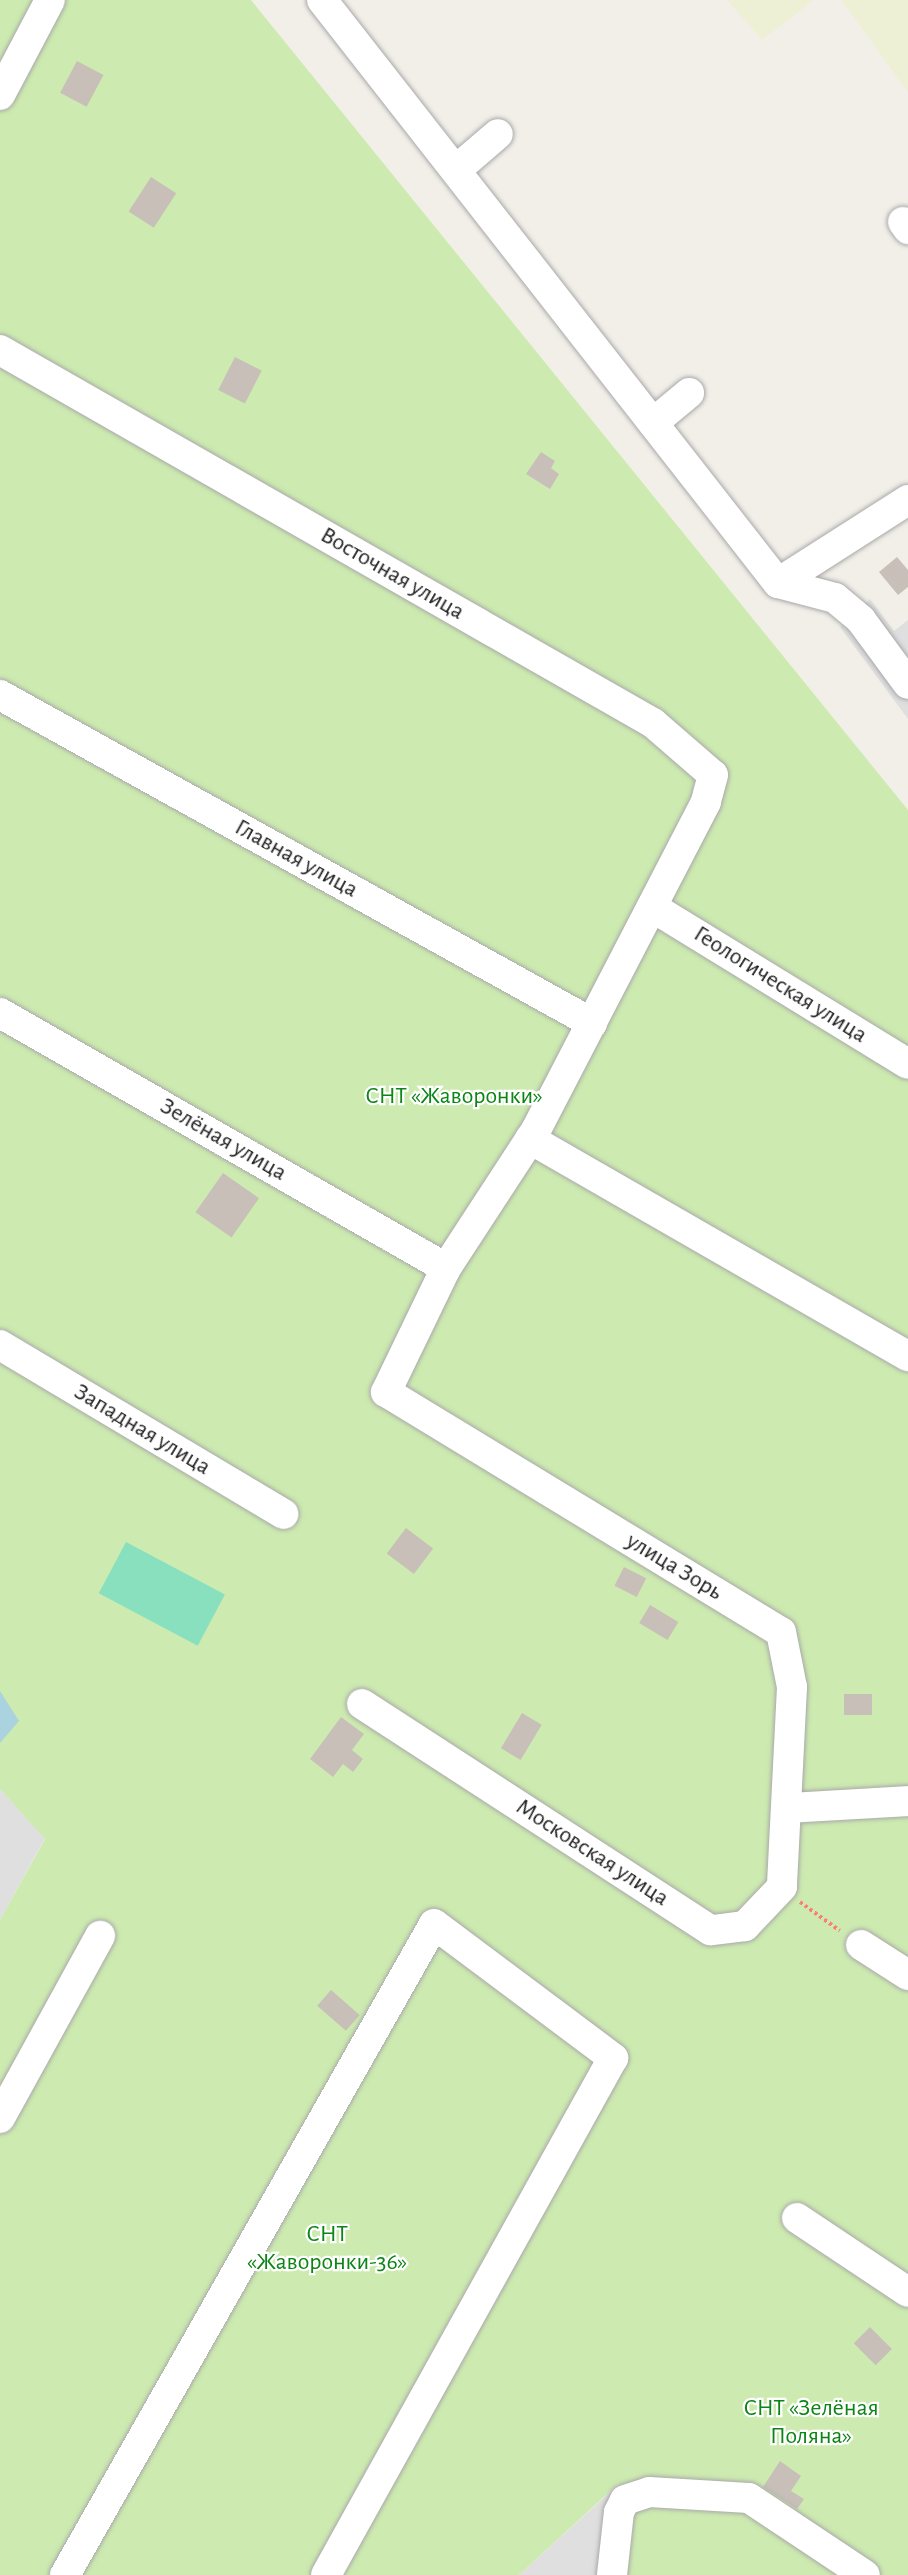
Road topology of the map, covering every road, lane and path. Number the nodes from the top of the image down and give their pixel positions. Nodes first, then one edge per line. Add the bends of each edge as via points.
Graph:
1 (50, 0) edge
2 (322, 0) edge
3 (0, 95) edge
4 (498, 134) dead end
5 (456, 170) junction
6 (0, 350) edge
7 (689, 393) dead end
8 (653, 423) junction
9 (908, 500) edge
10 (778, 583) junction
11 (908, 684) edge
12 (0, 695) edge
13 (652, 907) junction
14 (0, 1013) edge
15 (592, 1023) junction
16 (908, 1064) edge
17 (530, 1139) junction
18 (446, 1268) junction
19 (0, 1345) edge
20 (908, 1356) edge
21 (283, 1514) dead end
22 (362, 1704) dead end
23 (908, 1801) edge
24 (788, 1808) junction
25 (782, 1887) junction
26 (100, 1936) dead end
27 (861, 1945) joint
28 (908, 1975) edge
29 (0, 2118) edge
30 (797, 2218) dead end
31 (908, 2292) edge
32 (65, 2575) edge
33 (327, 2575) edge
34 (612, 2575) edge
35 (865, 2575) edge

1 - 3 street
2 - 5 street
4 - 5 street
5 - 8 street
6 - 13 street, Восточная улица via 653,723 713,775 706,802
7 - 8 street
8 - 10 street
9 - 10 street
10 - 11 street via 835,598 861,620
12 - 15 street, Главная улица
13 - 15 street
13 - 16 street, Геологическая улица
14 - 18 street, Зелёная улица
15 - 17 street
17 - 18 street
17 - 20 street
18 - 24 street, улица Зорь via 386,1392 780,1632 792,1687
19 - 21 street, Западная улица
22 - 25 street, Московская улица via 710,1930 745,1926
23 - 24 street
24 - 25 street, улица Зорь
25 - 27 path
26 - 29 street
27 - 28 street
30 - 31 street
32 - 33 street via 434,1924 614,2058
34 - 35 street via 619,2512 633,2494 749,2498

